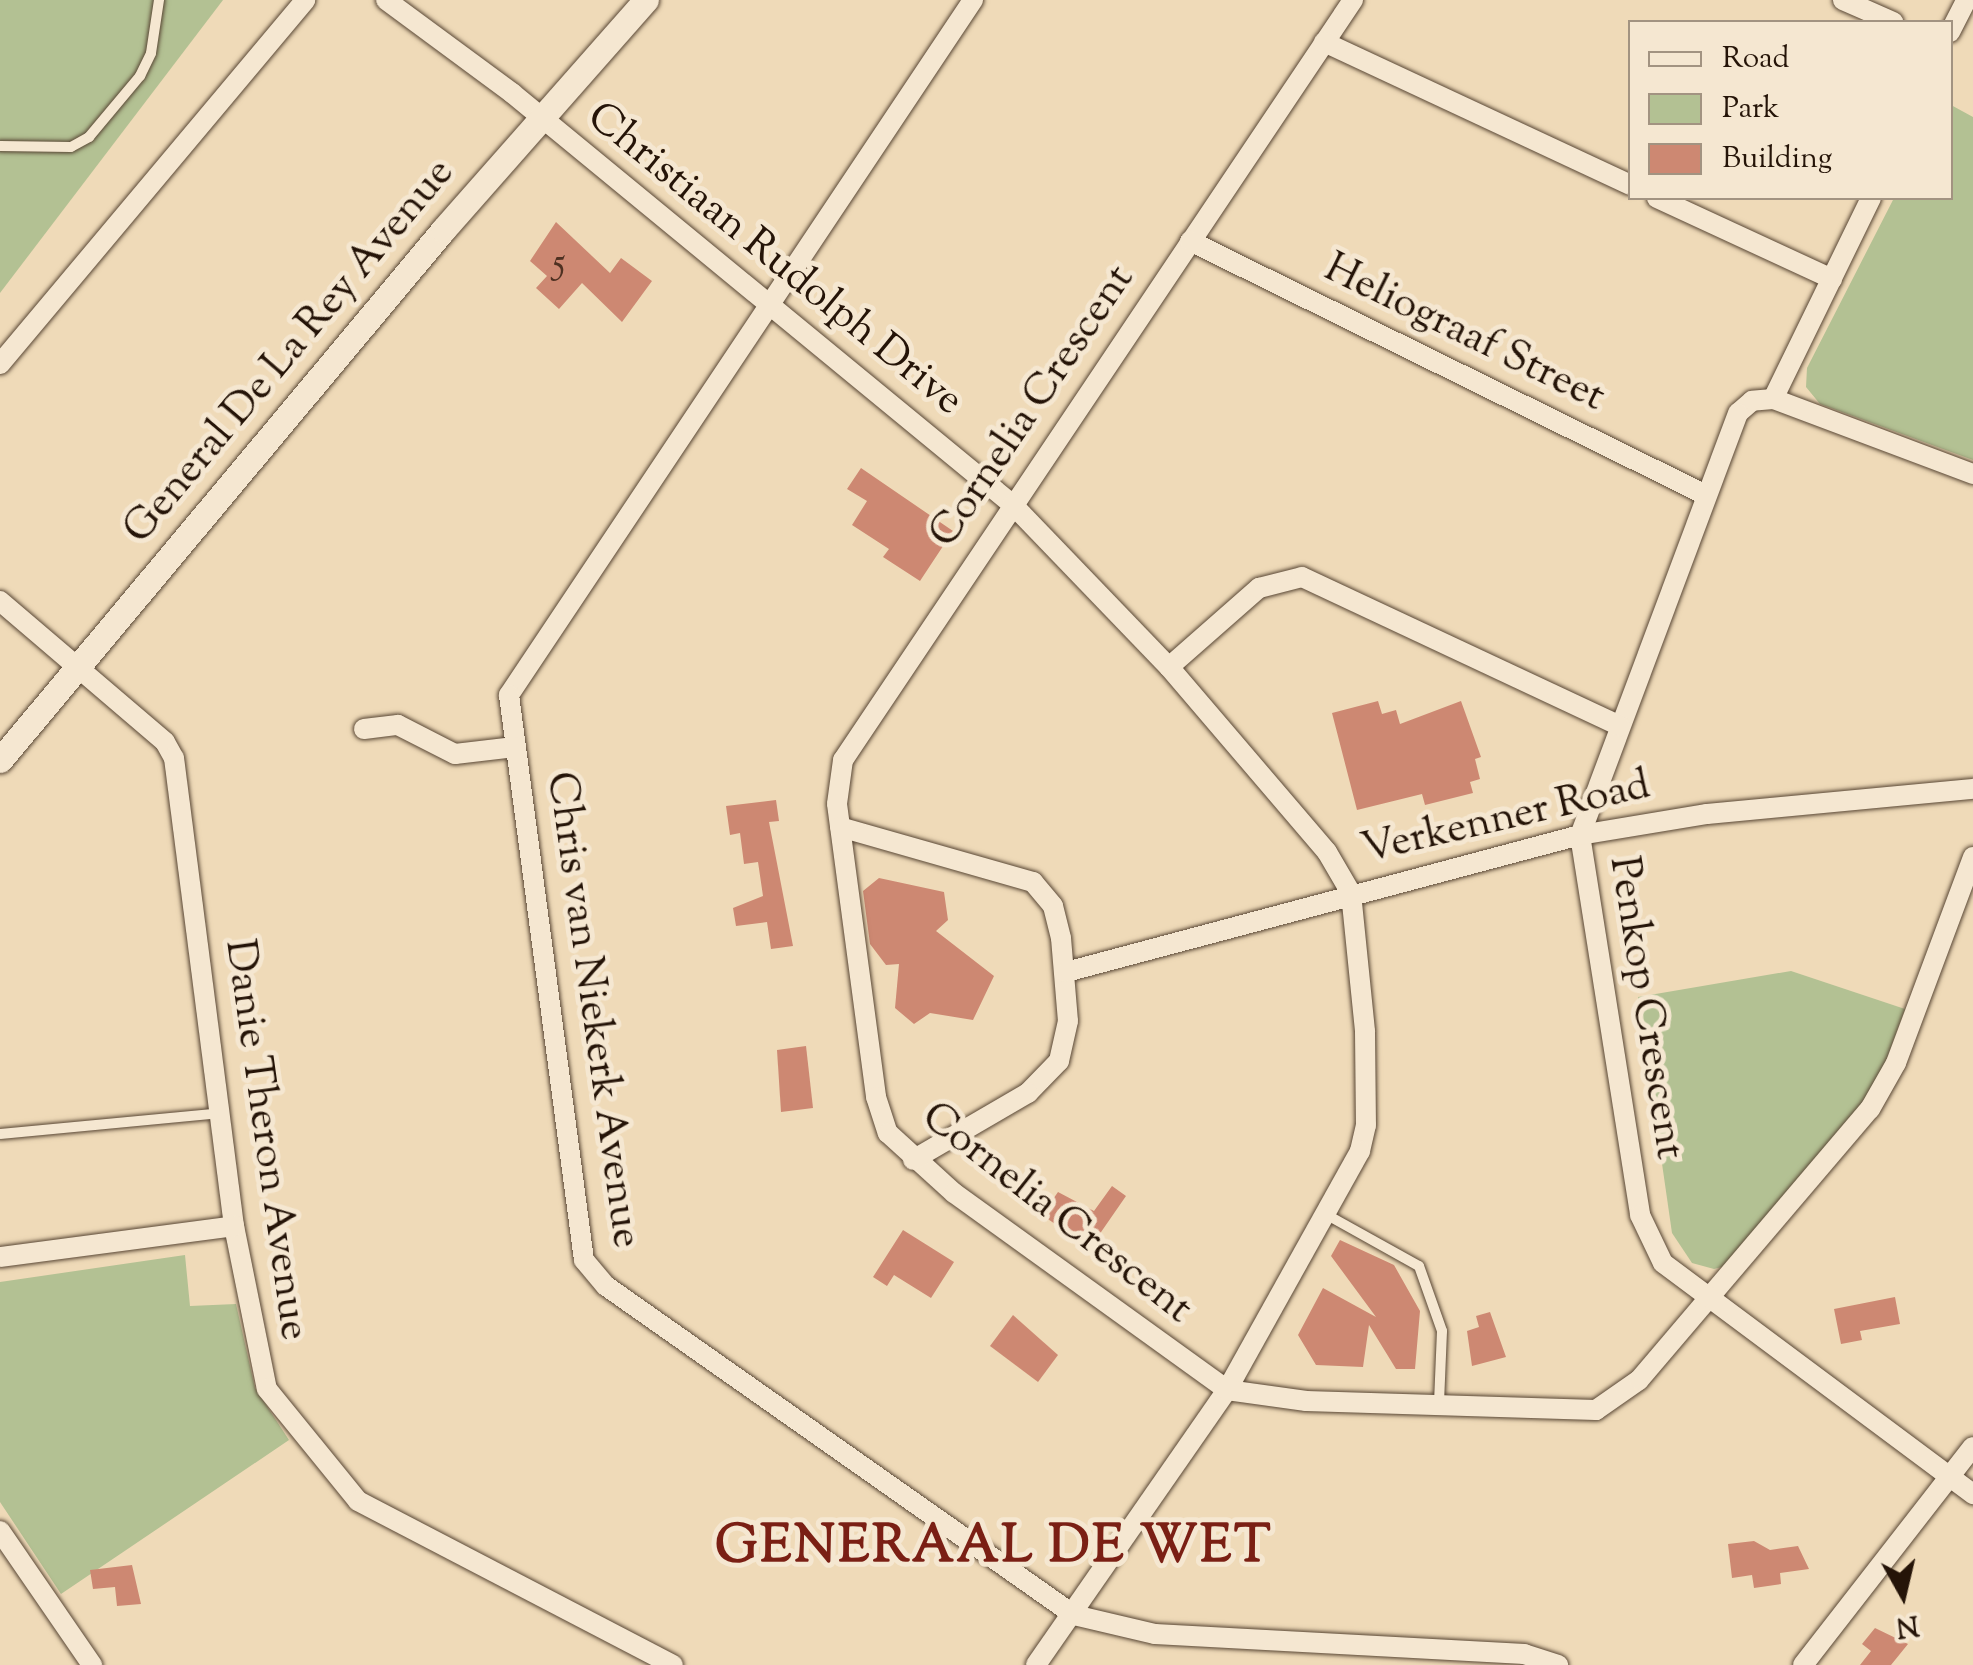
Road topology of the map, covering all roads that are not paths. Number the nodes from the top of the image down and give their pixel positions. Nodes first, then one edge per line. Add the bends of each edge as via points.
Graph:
1 (159, 0) edge
2 (305, 0) edge
3 (386, 0) edge
4 (646, 0) edge
5 (973, 0) edge
6 (1352, 0) edge
7 (1843, 0) edge
8 (1966, 0) edge
9 (1888, 20) edge
10 (1953, 26) edge
11 (1324, 42) junction
12 (542, 117) junction
13 (0, 146) edge
14 (1628, 184) edge
15 (1661, 200) edge
16 (1871, 200) edge
17 (1190, 241) junction
18 (1832, 280) junction
19 (770, 307) junction
20 (0, 364) edge
21 (1772, 399) junction
22 (1973, 474) edge
23 (1704, 494) junction
24 (1014, 505) junction
25 (0, 602) edge
26 (79, 666) junction
27 (1169, 667) junction
28 (1620, 726) junction
29 (364, 729) dead end
30 (515, 746) junction
31 (0, 760) edge
32 (1973, 789) edge
33 (840, 827) junction
34 (1580, 834) junction
35 (1973, 857) edge
36 (1351, 893) junction
37 (1066, 972) junction
38 (222, 1113) junction
39 (0, 1134) edge
40 (913, 1160) junction
41 (1328, 1216) junction
42 (234, 1226) junction
43 (0, 1256) edge
44 (1708, 1299) junction
45 (1228, 1390) junction
46 (1440, 1404) junction
47 (1973, 1447) edge
48 (1950, 1476) junction
49 (1973, 1494) edge
50 (0, 1532) edge
51 (1074, 1615) junction
52 (92, 1665) edge
53 (673, 1665) edge
54 (1036, 1665) edge
55 (1558, 1665) edge
56 (1803, 1665) edge

1 - 13 lane via 140,76 90,137 71,147
2 - 20 street
3 - 12 street, Christiaan Rudolph Drive
4 - 12 street, General De La Rey Avenue
5 - 19 street, Chris van Niekerk Avenue
6 - 11 street, Cornelia Crescent
7 - 9 street
8 - 10 street
11 - 14 street
11 - 17 street, Cornelia Crescent
12 - 19 street, Christiaan Rudolph Drive
12 - 26 street, General De La Rey Avenue
15 - 18 street
16 - 18 street
17 - 23 street, Heliograaf Street
17 - 24 street, Cornelia Crescent
18 - 21 street
19 - 24 street, Christiaan Rudolph Drive
19 - 30 street, Chris van Niekerk Avenue via 519,673 509,701
21 - 22 street
21 - 23 street, Penkop Crescent via 1752,401 1738,413
23 - 28 street, Penkop Crescent
24 - 27 street, Christiaan Rudolph Drive
24 - 33 street, Cornelia Crescent via 850,746 836,784
25 - 26 street, Danie Theron Avenue
26 - 31 street, General De La Rey Avenue
26 - 38 street, Danie Theron Avenue via 165,742 174,758
27 - 28 street via 1259,588 1302,577
27 - 36 street, Christiaan Rudolph Drive via 1327,852
28 - 34 street, Penkop Crescent
29 - 30 street via 398,725 456,754
30 - 51 street, Chris van Niekerk Avenue via 580,1243 591,1272
32 - 34 street, Verkenner Road via 1706,814
33 - 37 street via 1033,882 1053,906
33 - 40 street, Cornelia Crescent via 880,1111
34 - 36 street, Verkenner Road
34 - 44 street, Penkop Crescent via 1640,1216 1663,1263
35 - 44 street, Cornelia Crescent via 1884,1087
36 - 37 street, Verkenner Road
36 - 41 street, Christiaan Rudolph Drive via 1363,981 1366,1125
37 - 40 street via 1065,1047 1052,1072 1028,1094
38 - 39 lane
38 - 42 street, Danie Theron Avenue
40 - 45 street, Cornelia Crescent
41 - 45 street, Christiaan Rudolph Drive
41 - 46 lane via 1418,1266 1439,1311
42 - 43 street
42 - 53 street, Danie Theron Avenue via 267,1389 358,1501
44 - 46 street, Cornelia Crescent via 1607,1406 1568,1413
44 - 48 street, Penkop Crescent
45 - 46 street, Cornelia Crescent via 1306,1401
45 - 51 street, Christiaan Rudolph Drive
47 - 48 street
48 - 49 street, Penkop Crescent
48 - 56 street
50 - 52 street
51 - 54 street, Christiaan Rudolph Drive
51 - 55 street, Chris van Niekerk Avenue via 1155,1634 1524,1654

